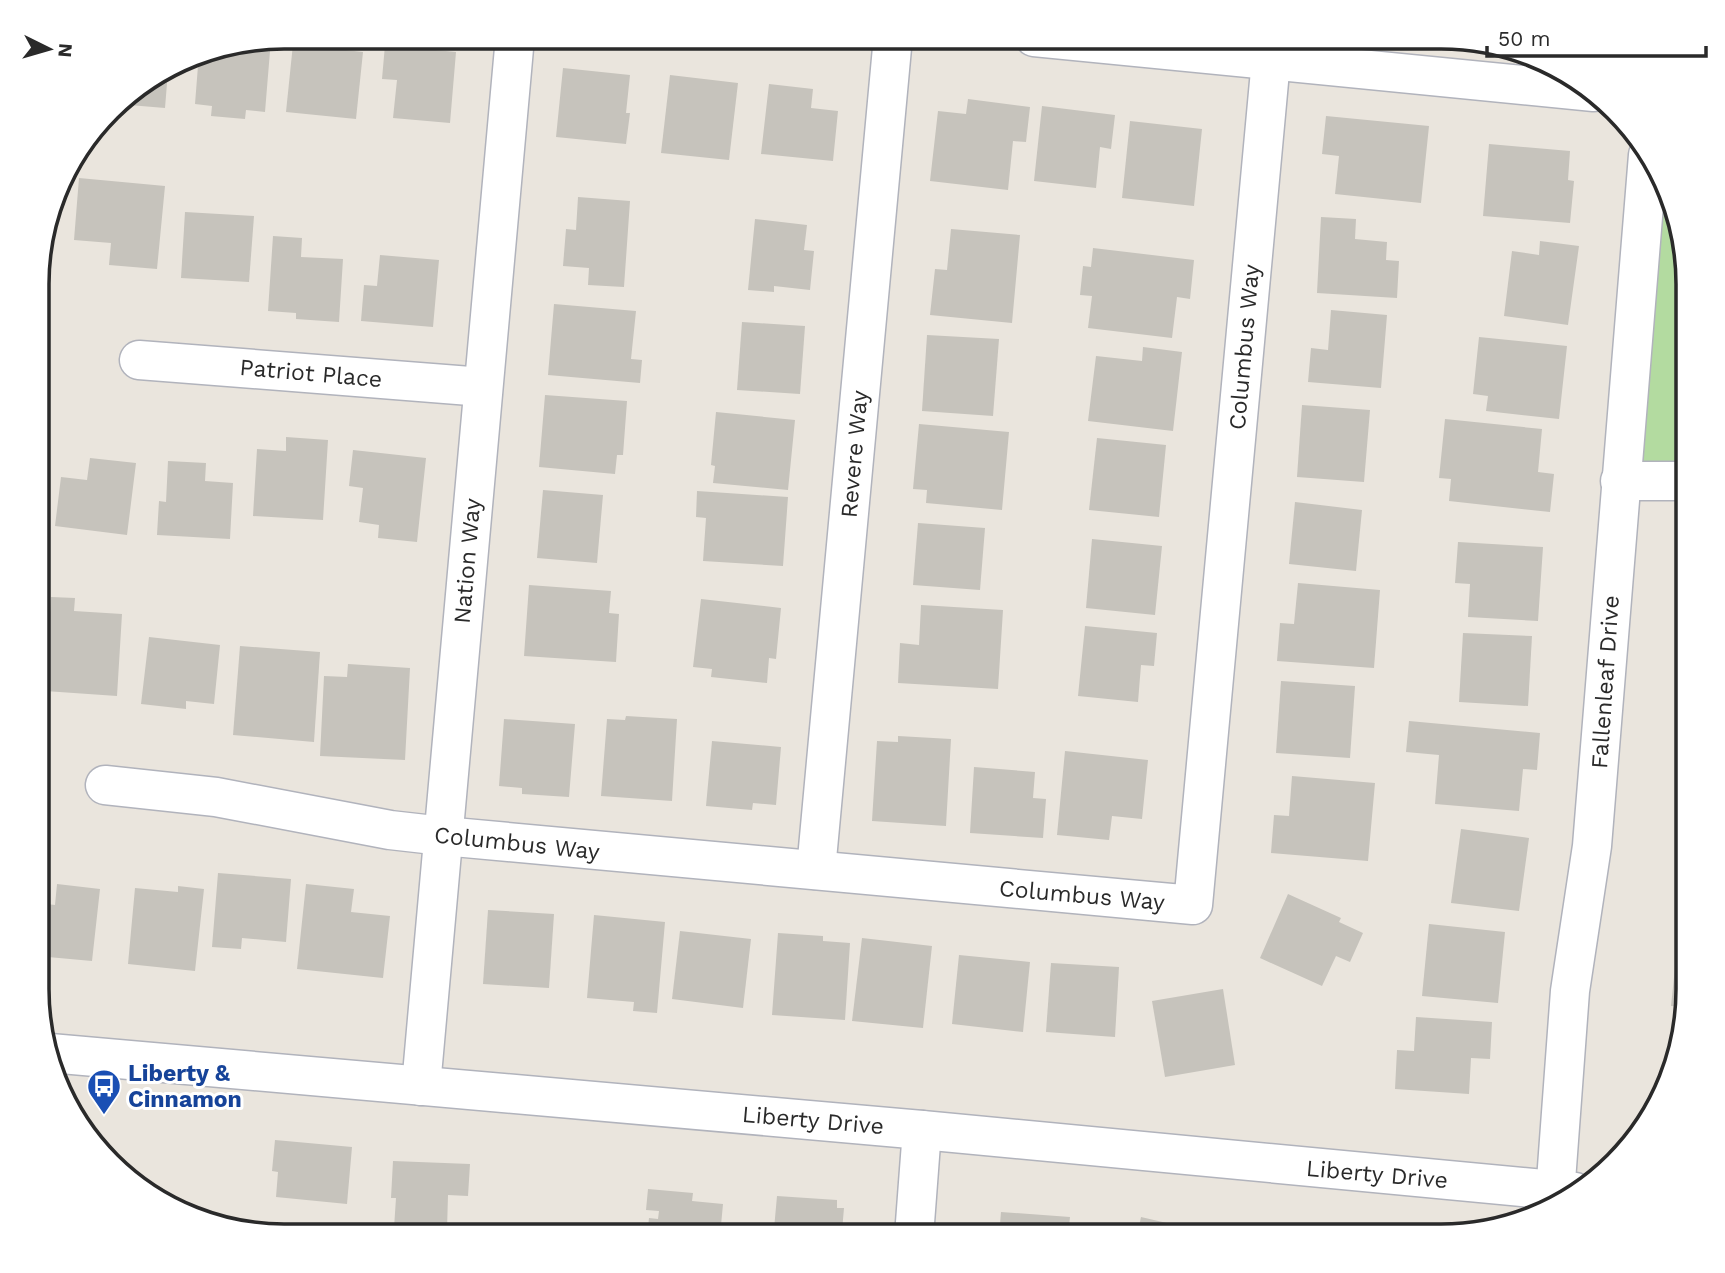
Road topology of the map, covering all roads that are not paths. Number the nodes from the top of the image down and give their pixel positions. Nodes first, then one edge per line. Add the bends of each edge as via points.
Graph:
1 (514, 49) edge
2 (891, 50) edge
3 (1274, 50) edge
4 (1287, 50) edge
5 (1572, 89) edge
6 (1647, 170) edge
7 (139, 359) dead end
8 (483, 387) junction
9 (1620, 481) junction
10 (1675, 481) edge
11 (105, 785) dead end
12 (443, 836) junction
13 (816, 870) junction
14 (58, 1054) edge
15 (421, 1086) junction
16 (922, 1130) junction
17 (1561, 1190) edge
18 (1552, 1196) edge
19 (915, 1224) edge

1 - 8 street, Nation Way
2 - 13 street, Revere Way
3 - 13 street, Columbus Way via 1193,905
4 - 5 street
6 - 9 street, Fallenleaf Drive
7 - 8 street, Patriot Place
8 - 12 street, Nation Way
9 - 10 street
9 - 17 street, Fallenleaf Drive via 1592,846 1570,991
11 - 12 street, Columbus Way via 216,797
12 - 13 street, Columbus Way
12 - 15 street, Nation Way
14 - 15 street, Liberty Drive
15 - 16 street, Liberty Drive
16 - 18 street, Liberty Drive
16 - 19 street

